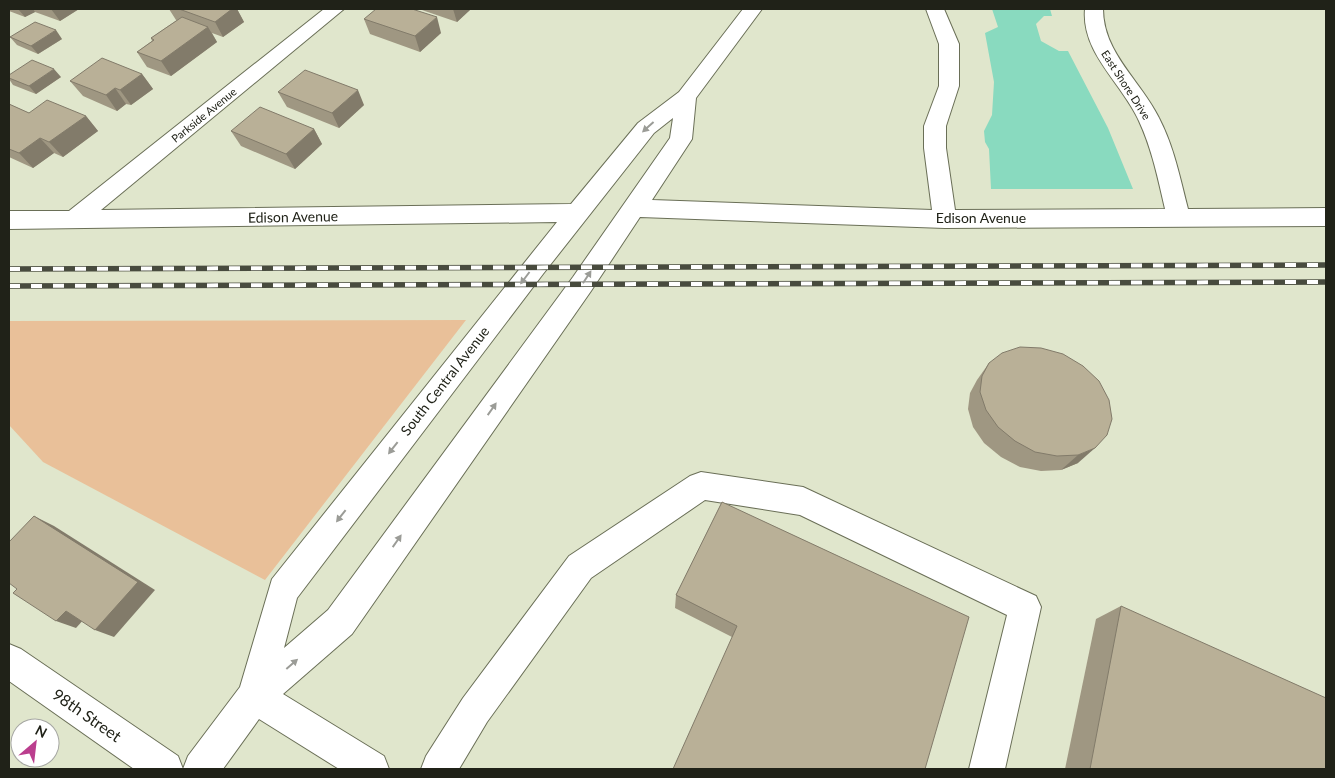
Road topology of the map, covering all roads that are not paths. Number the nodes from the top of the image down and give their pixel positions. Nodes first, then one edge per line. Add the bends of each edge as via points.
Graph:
1 (335, 9) edge
2 (753, 9) edge
3 (935, 9) edge
4 (1094, 9) edge
5 (686, 97) junction
6 (635, 208) junction
7 (577, 213) junction
8 (1326, 217) edge
9 (1180, 218) junction
10 (945, 219) junction
11 (9, 220) edge
12 (73, 220) junction
13 (9, 661) edge
14 (255, 696) junction
15 (165, 769) edge
16 (201, 769) edge
17 (371, 769) edge
18 (438, 769) edge
19 (987, 769) edge

1 - 12 street, Parkside Avenue
2 - 5 street, South Central Avenue
3 - 10 street via 949,44 949,86 934,126
4 - 9 street, East Shore Drive via 1094,28 1102,47 1152,125
5 - 6 street, South Central Avenue via 681,139
5 -> 7 street, South Central Avenue via 646,128
6 - 10 street, Edison Avenue
14 -> 6 street, South Central Avenue via 340,622
7 - 12 street, Edison Avenue
7 -> 14 street, South Central Avenue via 283,590
8 - 9 street, Edison Avenue
9 - 10 street, Edison Avenue
11 - 12 street, Edison Avenue
13 - 15 street, 98th Street
14 - 16 street, South Central Avenue
14 - 17 street
18 - 19 street via 475,710 580,567 701,486 803,501 1025,608

